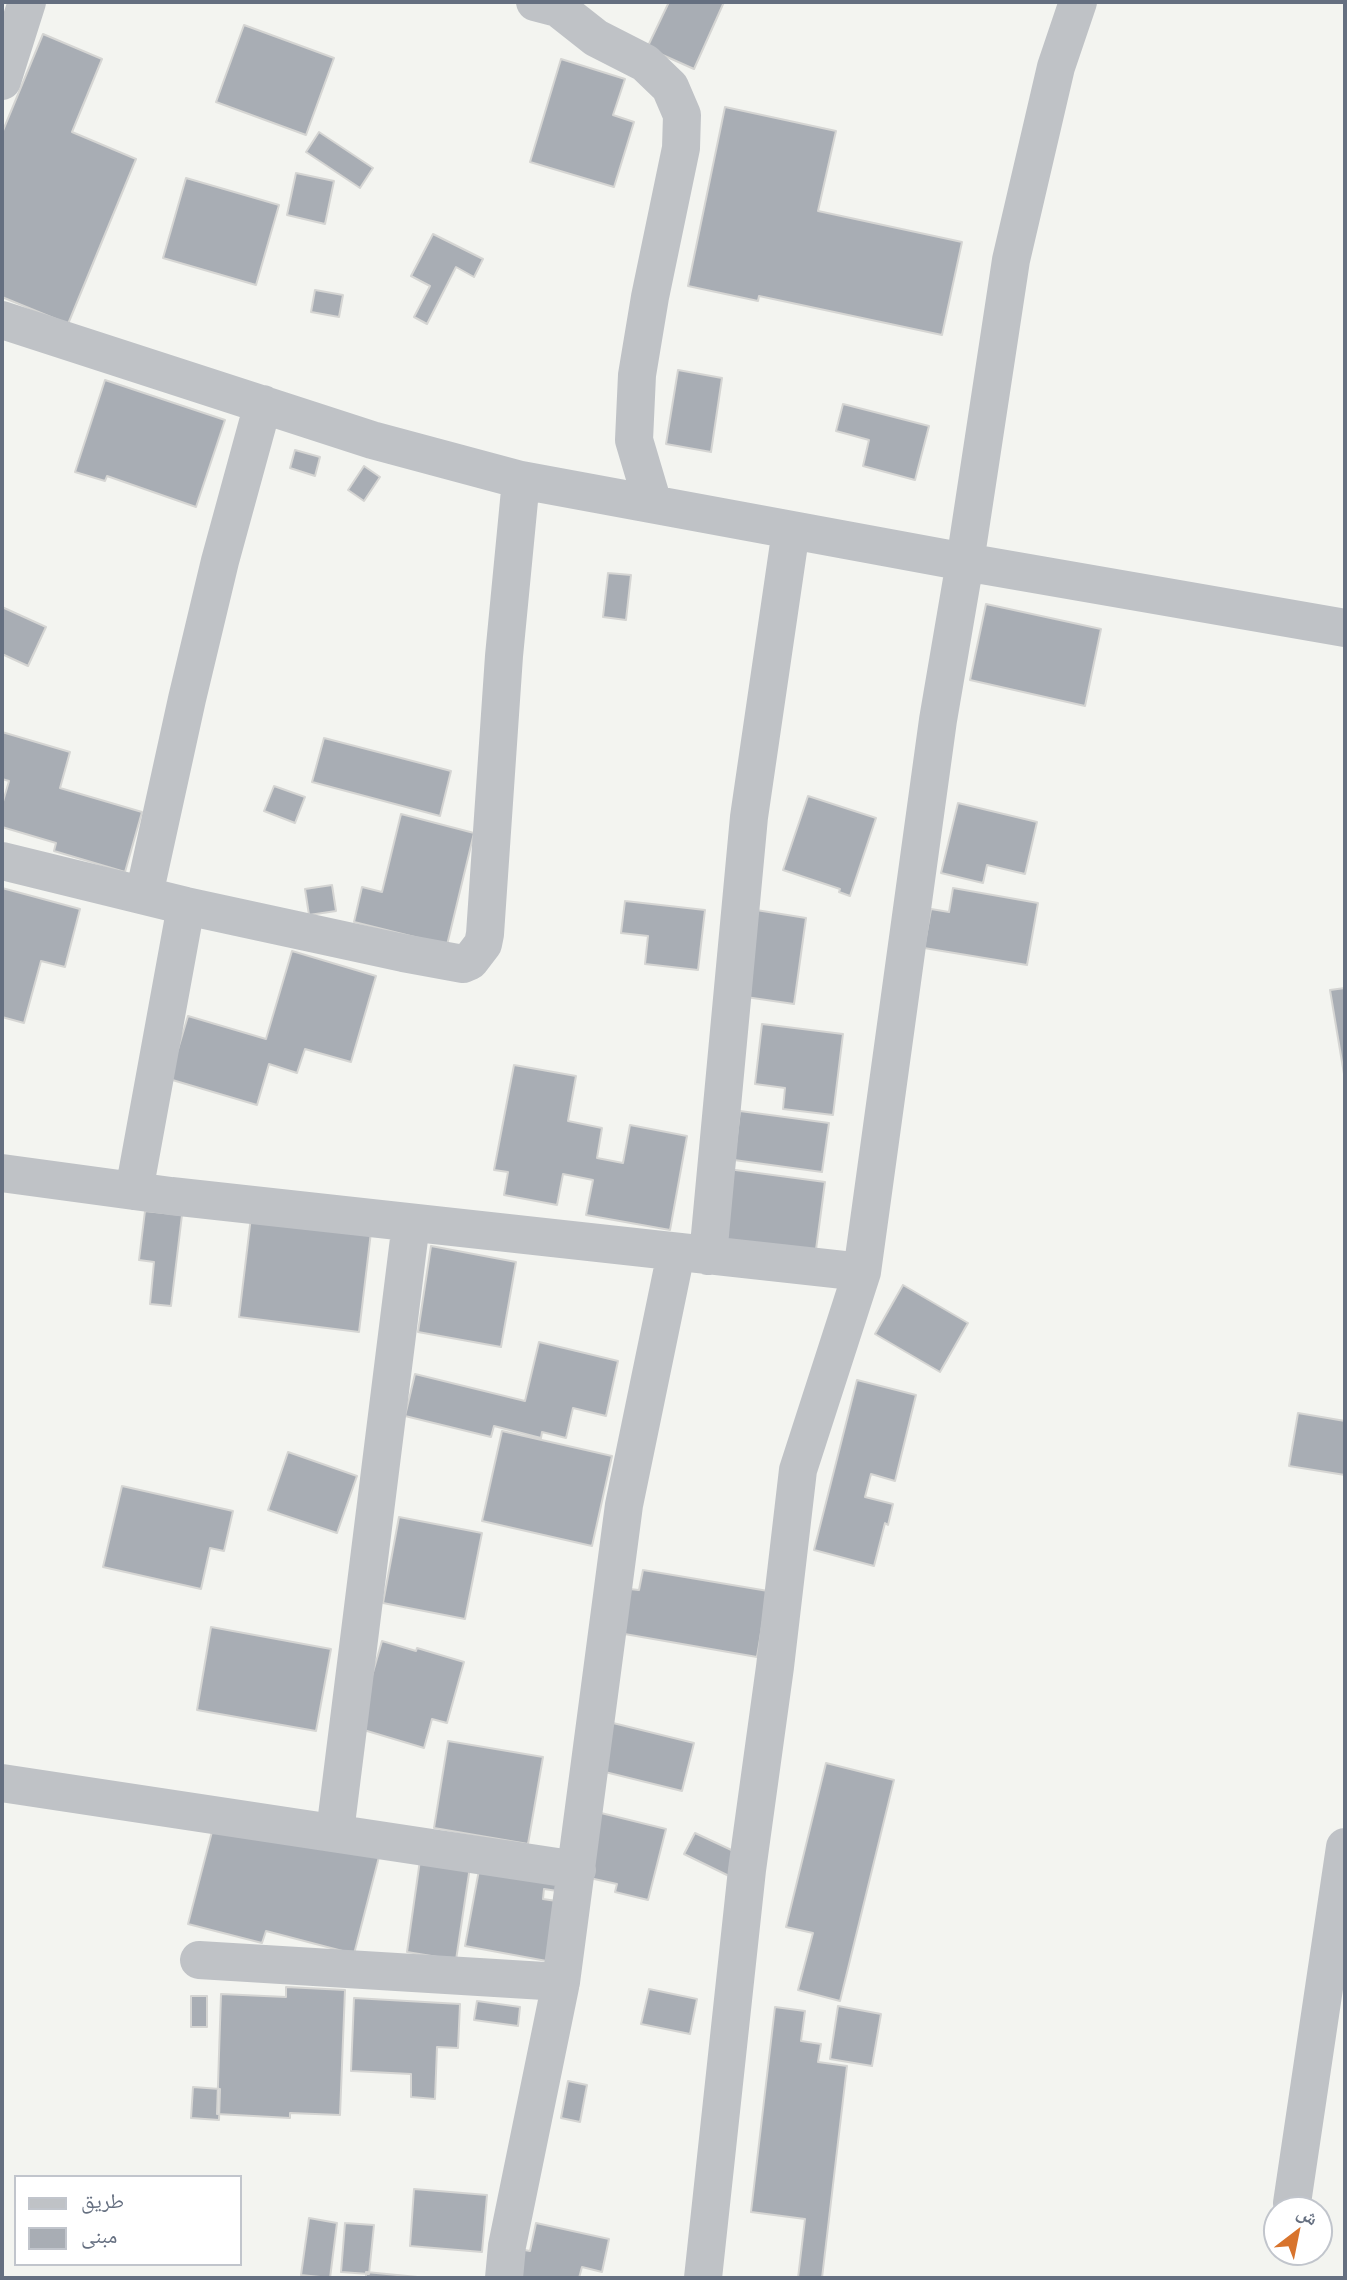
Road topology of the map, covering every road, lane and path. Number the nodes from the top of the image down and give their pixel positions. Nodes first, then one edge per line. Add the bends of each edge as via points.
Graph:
1 (27, 2) edge
2 (535, 2) edge
3 (1078, 2) edge
4 (2, 81) edge
5 (2, 320) edge
6 (263, 404) junction
7 (521, 480) junction
8 (653, 504) junction
9 (791, 530) junction
10 (965, 562) junction
11 (1345, 628) edge
12 (2, 861) edge
13 (144, 895) junction
14 (186, 906) junction
15 (2, 1173) edge
16 (134, 1191) junction
17 (411, 1223) junction
18 (692, 1255) junction
19 (862, 1272) junction
20 (2, 1783) edge
21 (335, 1832) junction
22 (1345, 1847) edge
23 (577, 1870) junction
24 (199, 1960) dead end
25 (561, 1982) junction
26 (1330, 2051) edge
27 (1294, 2196) edge
28 (504, 2278) edge
29 (703, 2278) edge

1 - 4 street
2 - 8 street via 558,8 596,38 646,64 670,88 682,115 681,148 637,375 634,440
3 - 10 street via 1056,67 1011,260
5 - 6 street
6 - 7 street via 372,440
6 - 13 street via 220,561
7 - 8 street
7 - 14 street via 485,934 477,953 463,964
8 - 9 street
9 - 10 street
9 - 18 street
10 - 11 street
10 - 19 street via 938,720
12 - 13 street
13 - 14 street
14 - 16 street
15 - 16 street
16 - 17 street
17 - 18 street
17 - 21 street
18 - 19 street
18 - 23 street via 624,1505
19 - 29 street via 798,1470 747,1870
20 - 21 street
21 - 23 street
22 - 26 street
23 - 25 street
24 - 25 street
25 - 28 street
26 - 27 street

